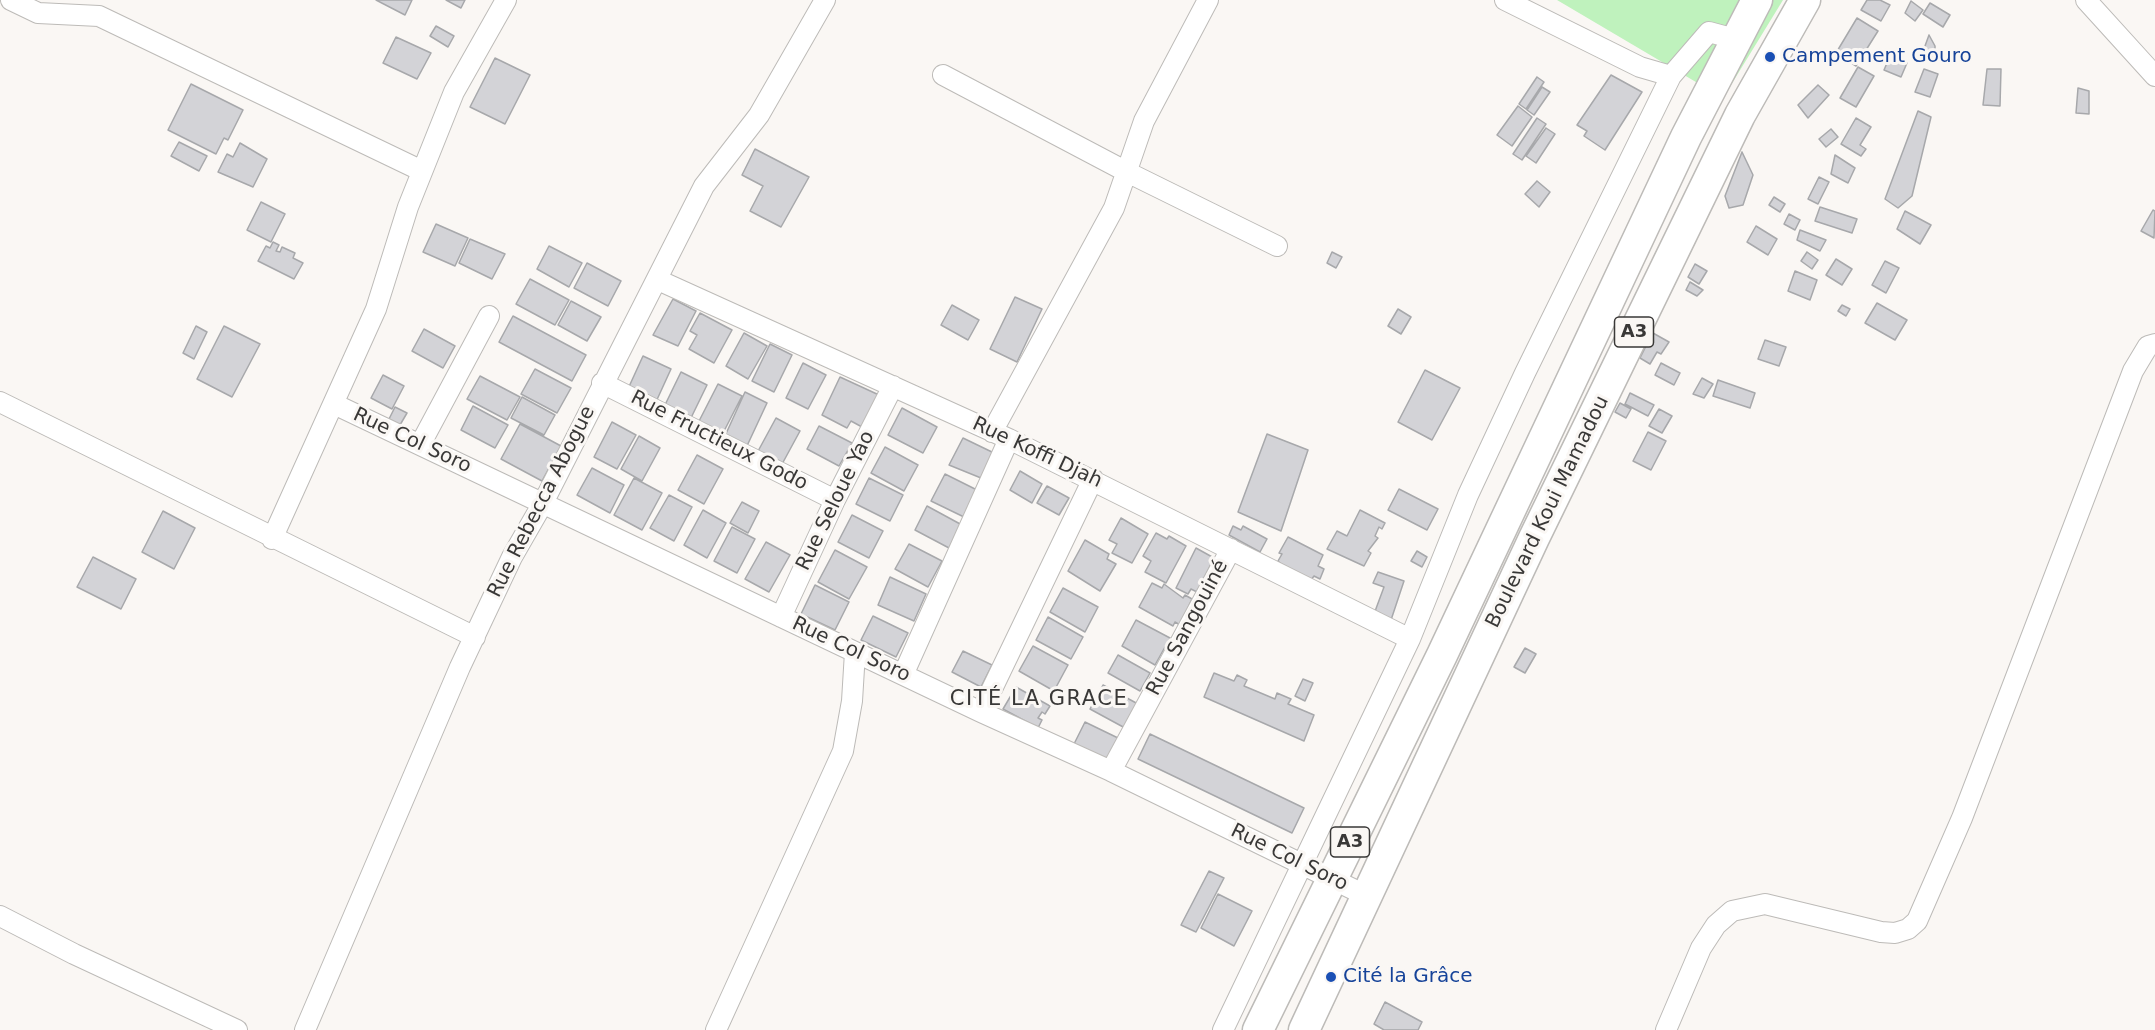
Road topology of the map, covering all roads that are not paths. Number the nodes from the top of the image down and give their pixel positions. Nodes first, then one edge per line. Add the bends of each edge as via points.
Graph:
1 (11, 0) edge
2 (506, 0) edge
3 (825, 0) edge
4 (1208, 0) edge
5 (1505, 0) edge
6 (1757, 0) edge
7 (1805, 0) edge
8 (2086, 0) edge
9 (1735, 39) junction
10 (943, 75) dead end
11 (1671, 76) junction
12 (2155, 76) edge
13 (422, 171) junction
14 (1127, 172) junction
15 (1277, 246) dead end
16 (658, 280) junction
17 (489, 316) dead end
18 (2155, 344) edge
19 (602, 383) junction
20 (893, 386) junction
21 (0, 402) edge
22 (334, 404) junction
23 (1001, 435) junction
24 (420, 445) junction
25 (1093, 479) junction
26 (835, 500) junction
27 (543, 503) junction
28 (272, 539) junction
29 (1231, 549) junction
30 (782, 617) junction
31 (475, 637) junction
32 (1410, 639) junction
33 (855, 652) junction
34 (903, 675) junction
35 (981, 712) junction
36 (1111, 771) junction
37 (1300, 864) junction
38 (1332, 880) junction
39 (1367, 896) junction
40 (0, 916) edge
41 (237, 1030) edge
42 (305, 1030) edge
43 (716, 1030) edge
44 (1223, 1030) edge
45 (1258, 1030) edge
46 (1304, 1030) edge
47 (1666, 1030) edge

1 - 13 street via 38,13 99,16
2 - 13 street via 454,92
3 - 16 street, Rue Rebecca Abogue via 759,115 704,186
4 - 14 street via 1144,121
5 - 11 street via 1640,67
6 - 9 main road, Boulevard Koui Mamadou / A3
7 - 39 main road, Boulevard Koui Mamadou / A3 via 1756,85 1533,538
8 - 12 street
9 - 11 street via 1709,32
9 - 38 main road, Boulevard Koui Mamadou / A3
10 - 14 street
11 - 32 street via 1473,485
13 - 22 street via 376,309
14 - 15 street
14 - 23 street via 1114,208
16 - 19 street, Rue Rebecca Abogue
16 - 20 street, Rue Koffi Djah
17 - 24 street
18 - 47 street via 2148,346 2133,371 1962,818 1917,921 1896,933 1765,904 1732,911 1716,925 1701,948
19 - 26 street, Rue Fructieux Godo
19 - 27 street, Rue Rebecca Abogue
20 - 23 street, Rue Koffi Djah
20 - 26 street, Rue Seloue Yao
21 - 28 street
22 - 24 street, Rue Col Soro
22 - 28 street
23 - 25 street, Rue Koffi Djah
23 - 34 street
24 - 27 street, Rue Col Soro
25 - 29 street, Rue Koffi Djah
25 - 35 street
26 - 30 street, Rue Seloue Yao
27 - 30 street, Rue Col Soro
27 - 31 street, Rue Rebecca Abogue via 512,557
28 - 31 street
29 - 32 street, Rue Koffi Djah
29 - 36 street, Rue Sangouiné
30 - 33 street, Rue Col Soro
31 - 42 street, Rue Rebecca Abogue
32 - 37 street
33 - 34 street, Rue Col Soro
33 - 43 street via 843,752
34 - 35 street, Rue Col Soro
35 - 36 street, Rue Col Soro
36 - 37 street, Rue Col Soro
37 - 38 street, Rue Col Soro
37 - 44 street
38 - 39 street, Rue Col Soro
38 - 45 main road, Boulevard Koui Mamadou / A3
39 - 46 main road, Boulevard Koui Mamadou / A3
40 - 41 street

